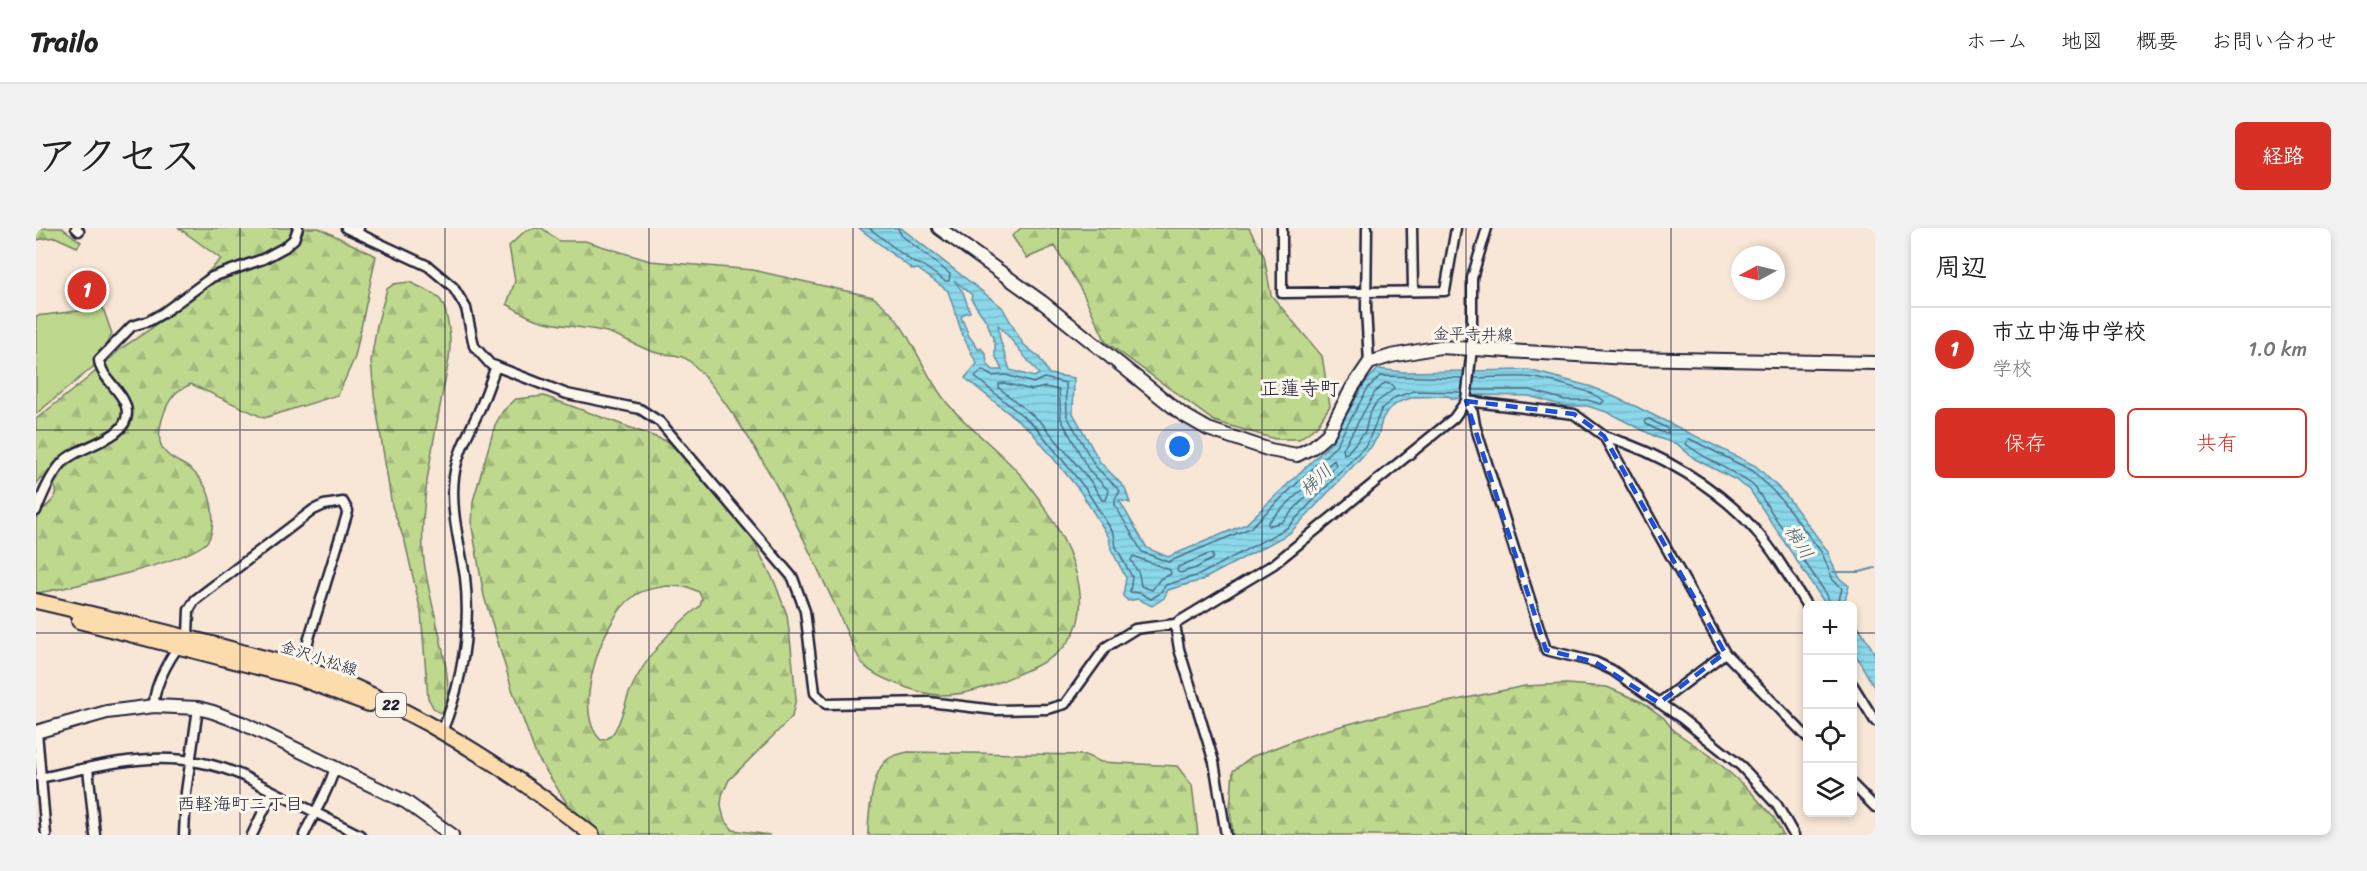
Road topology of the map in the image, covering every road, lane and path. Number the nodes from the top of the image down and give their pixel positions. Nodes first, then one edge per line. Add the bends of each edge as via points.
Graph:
1 (298, 228) edge
2 (346, 228) edge
3 (939, 228) edge
4 (1282, 228) edge
5 (1367, 228) edge
6 (1412, 228) edge
7 (1456, 228) edge
8 (1487, 228) edge
9 (358, 231) edge
10 (1413, 291) junction
11 (1366, 292) junction
12 (1471, 352) junction
13 (1369, 363) junction
14 (1875, 363) edge
15 (496, 366) junction
16 (1466, 401) junction
17 (1604, 436) junction
18 (36, 511) edge
19 (1803, 601) edge
20 (36, 602) edge
21 (36, 610) edge
22 (1175, 624) junction
23 (182, 641) junction
24 (1725, 653) junction
25 (298, 672) junction
26 (1857, 692) edge
27 (1659, 703) junction
28 (154, 705) junction
29 (198, 708) junction
30 (1875, 721) edge
31 (36, 732) edge
32 (1803, 733) edge
33 (441, 734) junction
34 (190, 760) junction
35 (335, 767) junction
36 (88, 768) junction
37 (40, 778) junction
38 (1857, 789) edge
39 (273, 791) junction
40 (1875, 807) edge
41 (314, 811) junction
42 (46, 835) edge
43 (95, 835) edge
44 (184, 835) edge
45 (252, 835) edge
46 (304, 835) edge
47 (360, 835) edge
48 (452, 835) edge
49 (578, 835) edge
50 (592, 835) edge
51 (1226, 835) edge
52 (1794, 835) edge

1 - 18 street via 285,247 204,281 163,313 132,326 115,342 99,360 100,369 126,405 126,418 117,431 63,462 45,488
2 - 9 street
3 - 13 main road via 1042,302 1182,414 1208,429 1270,450 1297,455 1328,434
4 - 11 street via 1282,293
5 - 11 street
6 - 10 street
7 - 10 street via 1445,291
8 - 12 street via 1472,278
9 - 15 street via 428,266 453,287 466,308 474,346
10 - 11 street
11 - 13 street
12 - 13 main road, 金平寺井線 via 1440,347
12 - 14 main road, 金平寺井線
12 - 16 street
15 - 22 street via 567,394 640,409 660,422 793,578 805,611 815,693 826,704 929,702 994,710 1047,709 1065,704 1107,647 1135,629
15 - 33 street via 461,446 454,476 454,519 468,626 461,672
16 - 17 street via 1574,414
16 - 22 street via 1454,418 1274,564
16 - 27 street via 1546,650 1596,662
17 - 19 street via 1653,455 1730,504 1757,532
17 - 24 street
20 - 23 main road, 金沢小松線 / 22
21 - 23 main road, 金沢小松線 / 22
22 - 51 street via 1214,762
23 - 25 main road, 金沢小松線 / 22
23 - 25 street via 195,600 313,510 343,502 348,511
23 - 28 street via 153,695
24 - 27 street
24 - 32 street
25 - 33 main road, 金沢小松線 / 22
26 - 30 street
27 - 52 street via 1741,766 1777,805
28 - 29 main road
28 - 31 main road via 108,712
29 - 34 street
29 - 35 main road via 242,723
31 - 37 street
33 - 49 main road, 金沢小松線 / 22
33 - 50 main road, 金沢小松線 / 22 via 503,767
34 - 36 street via 126,760
34 - 39 street via 224,768
34 - 44 street
35 - 41 street via 331,783
35 - 48 main road via 406,802
36 - 37 street
36 - 43 street
37 - 42 street
38 - 40 street
39 - 41 street
39 - 45 street
41 - 46 street
41 - 47 street

